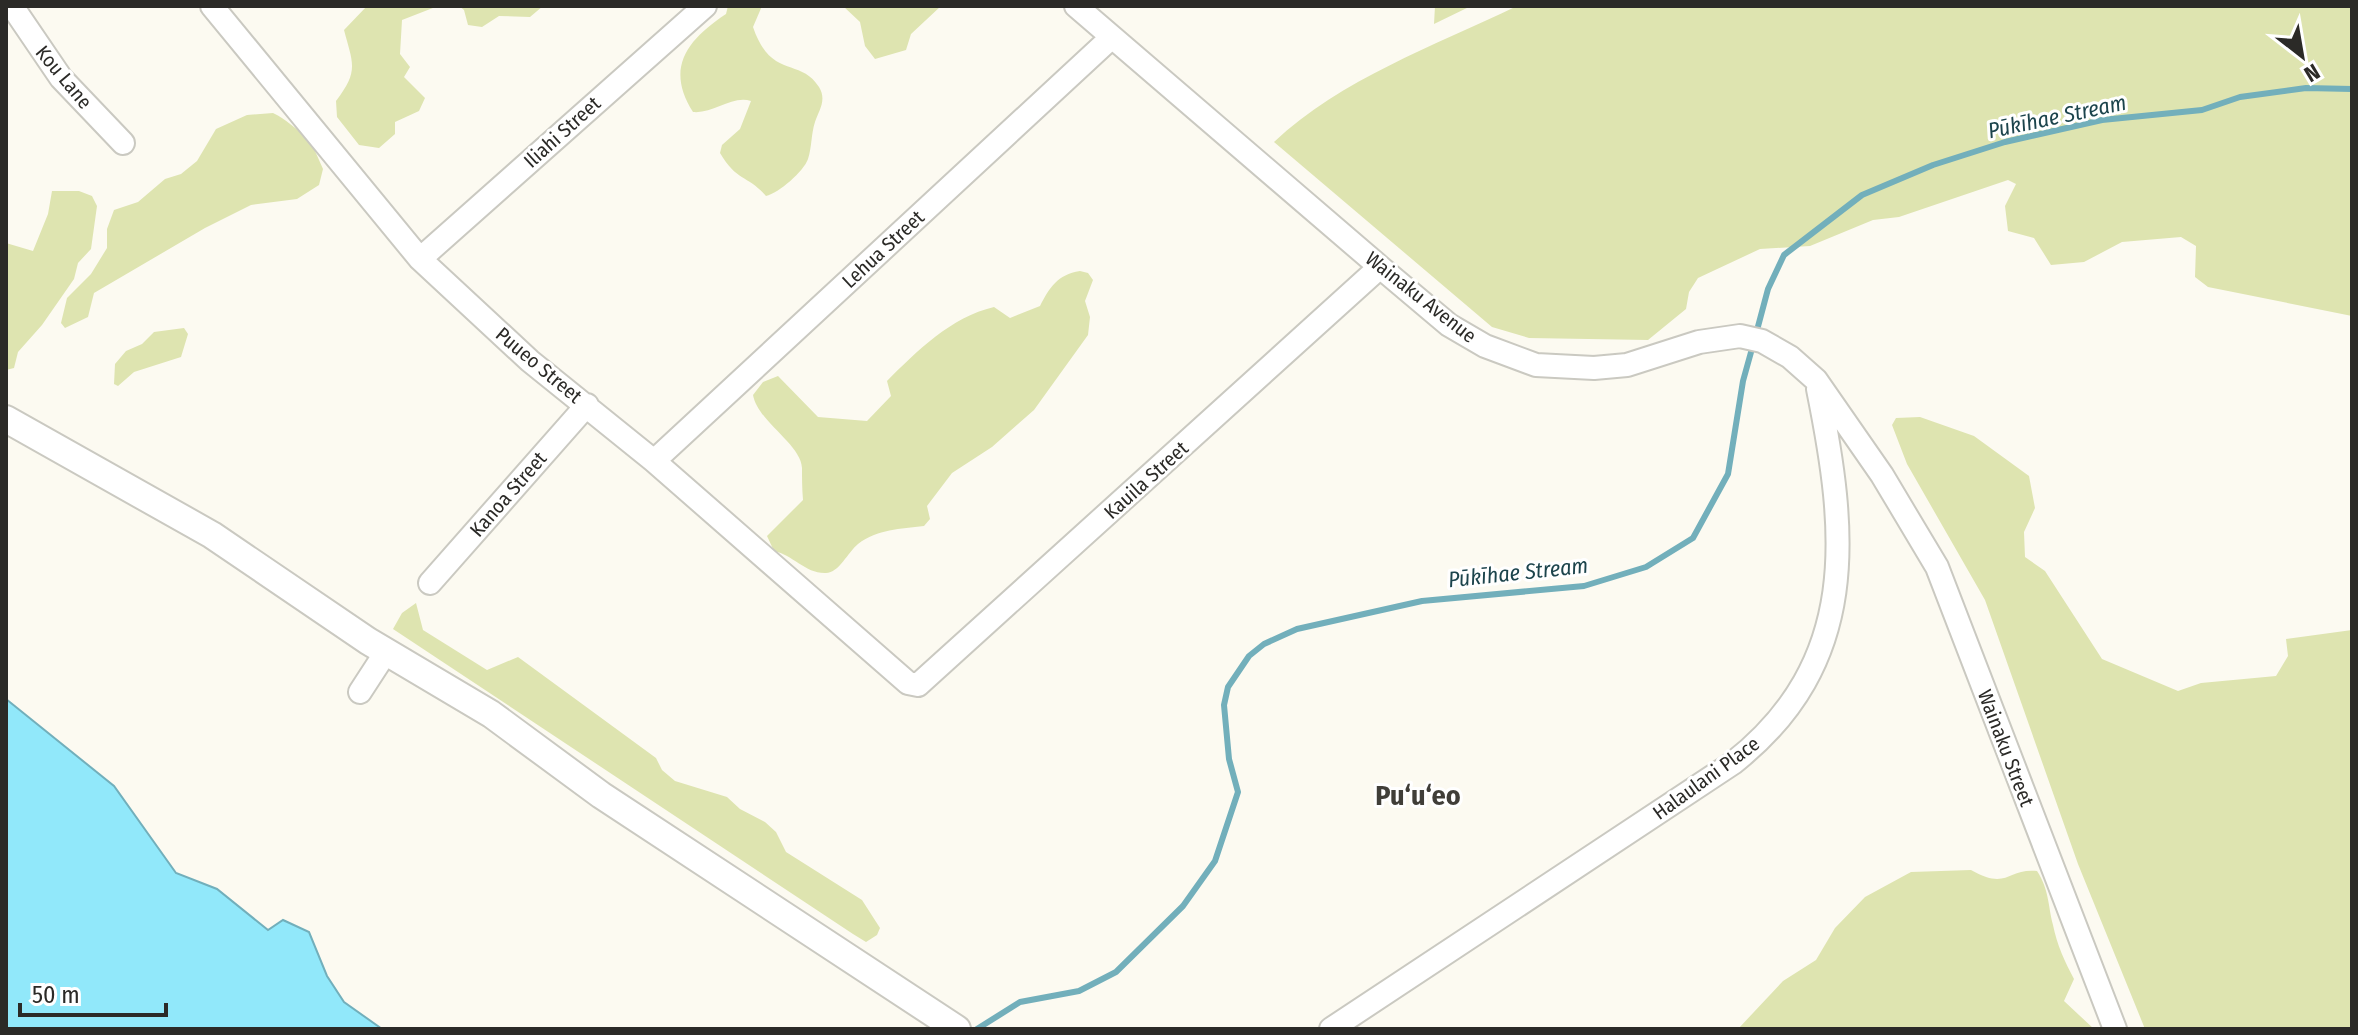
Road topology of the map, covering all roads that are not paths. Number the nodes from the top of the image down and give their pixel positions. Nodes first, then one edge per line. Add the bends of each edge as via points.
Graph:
1 (12, 6) edge
2 (212, 6) edge
3 (705, 6) edge
4 (1076, 6) edge
5 (1112, 37) junction
6 (123, 143) dead end
7 (420, 259) junction
8 (1380, 267) junction
9 (1816, 380) junction
10 (587, 405) junction
11 (6, 419) edge
12 (654, 461) junction
13 (1882, 475) joint
14 (430, 583) dead end
15 (386, 652) junction
16 (908, 683) joint
17 (360, 692) dead end
18 (952, 1025) edge
19 (1331, 1029) edge
20 (2115, 1029) edge

1 - 6 street, Kou Lane via 61,78
2 - 7 street, Puueo Street
3 - 7 street, Iliahi Street
4 - 5 street, Wainaku Avenue
5 - 8 street, Wainaku Avenue
5 - 12 street, Lehua Street
7 - 10 street, Puueo Street via 530,361
8 - 9 street, Wainaku Avenue via 1449,325 1485,346 1536,365 1627,365 1740,336 1790,357
8 - 16 street, Kauila Street via 925,682
9 - 13 street, Wainaku Avenue
9 - 19 street, Halaulani Place via 1838,512 1839,580 1826,634 1788,707 1733,763
10 - 12 street, Puueo Street
10 - 14 street, Kanoa Street
11 - 15 main road via 212,535
12 - 16 street, Puueo Street
13 - 20 street, Wainaku Street via 1937,567
15 - 17 street
15 - 18 main road via 491,714 601,795

